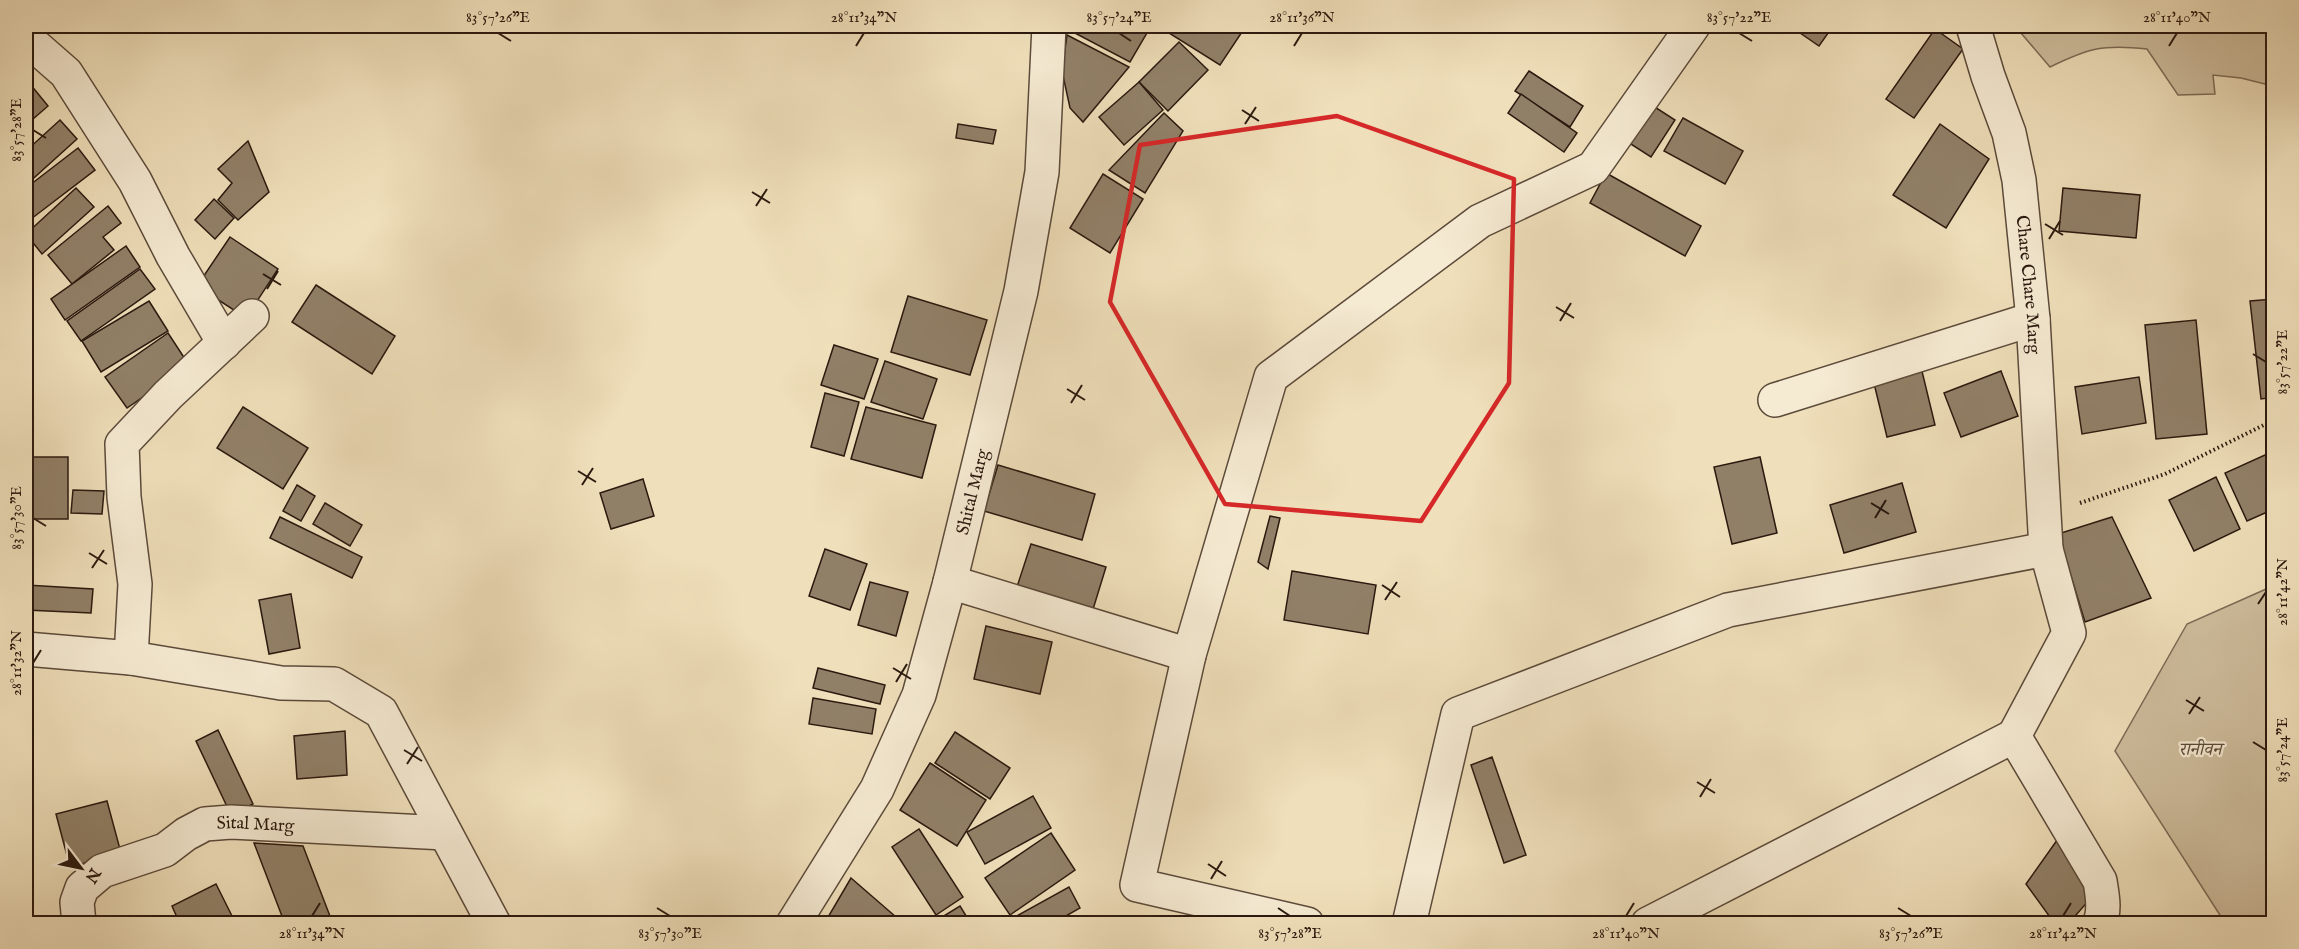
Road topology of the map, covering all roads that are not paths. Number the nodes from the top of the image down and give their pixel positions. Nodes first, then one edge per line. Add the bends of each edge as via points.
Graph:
1 (1049, 26) edge
2 (1693, 26) edge
3 (1973, 26) edge
4 (26, 38) edge
5 (252, 316) dead end
6 (2033, 319) junction
7 (224, 343) junction
8 (1775, 400) dead end
9 (2046, 549) junction
10 (950, 582) junction
11 (26, 649) edge
12 (1189, 655) junction
13 (131, 658) junction
14 (2014, 736) junction
15 (445, 833) junction
16 (79, 924) edge
17 (494, 924) edge
18 (793, 924) edge
19 (1307, 924) edge
20 (1409, 924) edge
21 (1648, 924) edge
22 (2099, 924) edge

1 - 10 street, Shital Marg via 1042,172 1025,267
2 - 12 street via 1593,168 1480,221 1270,377
3 - 6 street, Chare Chare Marg via 2009,133 2019,180
4 - 7 street via 66,73 135,181
5 - 7 street
6 - 8 street
6 - 9 street, Chare Chare Marg
7 - 13 street via 122,444 135,584
9 - 14 street, Chare Chare Marg via 2069,633
9 - 20 street via 1728,610 1458,714
10 - 12 street
10 - 18 street, Shital Marg via 919,694 877,789
11 - 13 street
12 - 19 street via 1137,885
13 - 15 street via 281,683 334,684 381,712
14 - 21 street
14 - 22 street via 2100,881 2103,900
15 - 16 street, Sital Marg via 205,824 165,850 102,872 82,888 77,902
15 - 17 street

